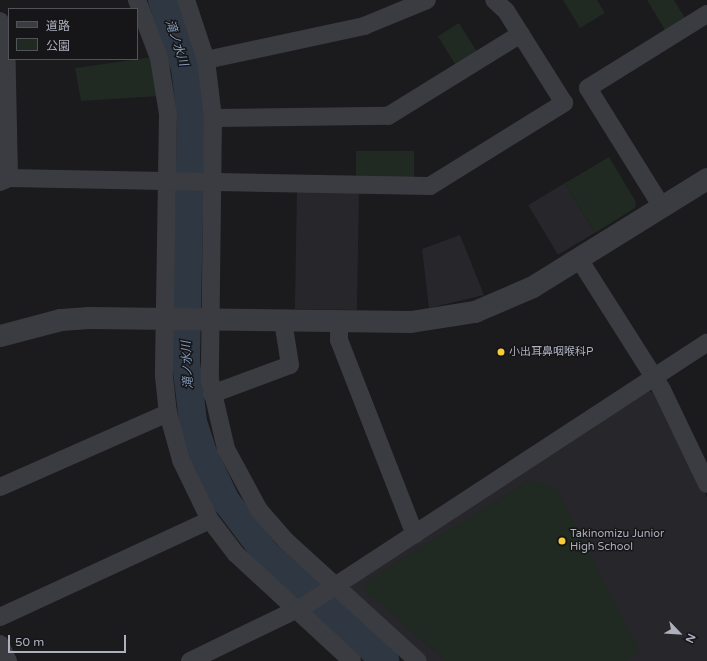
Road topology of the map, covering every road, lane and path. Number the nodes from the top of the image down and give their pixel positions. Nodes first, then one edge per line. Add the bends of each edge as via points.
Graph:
1 (137, 0) edge
2 (186, 0) edge
3 (427, 0) edge
4 (494, 0) edge
5 (707, 14) edge
6 (2, 30) edge
7 (521, 34) junction
8 (206, 60) junction
9 (213, 118) junction
10 (707, 179) edge
11 (4, 180) edge
12 (189, 181) junction
13 (662, 207) junction
14 (579, 259) junction
15 (187, 320) junction
16 (283, 322) junction
17 (339, 322) junction
18 (0, 336) edge
19 (707, 344) edge
20 (655, 379) junction
21 (212, 394) junction
22 (168, 413) junction
23 (706, 480) edge
24 (0, 487) edge
25 (210, 520) junction
26 (416, 535) junction
27 (323, 594) junction
28 (296, 612) junction
29 (0, 617) edge
30 (0, 644) edge
31 (8, 661) edge
32 (190, 661) edge
33 (352, 661) edge
34 (418, 661) edge

1 - 12 street via 152,33 164,79 168,114
2 - 8 street
3 - 8 street via 364,26
4 - 7 street via 506,11
5 - 13 street via 588,88
6 - 11 street
7 - 9 street via 388,116
7 - 12 street via 564,103 430,186
8 - 9 street
9 - 12 street
10 - 13 street
11 - 12 street
12 - 15 street
12 - 15 street
13 - 14 street
14 - 17 street via 533,287 475,312 411,322
14 - 20 street
15 - 16 street
15 - 18 street via 61,320
15 - 21 street
15 - 22 street
16 - 17 street
16 - 21 street via 290,365
17 - 26 street via 340,340
19 - 20 street
20 - 23 street
20 - 26 street
21 - 27 street via 226,448 259,510
22 - 24 street
22 - 25 street via 181,460
25 - 28 street via 236,554
25 - 29 street
26 - 27 street
27 - 28 street
27 - 34 street
28 - 32 street
28 - 33 street
30 - 31 street

